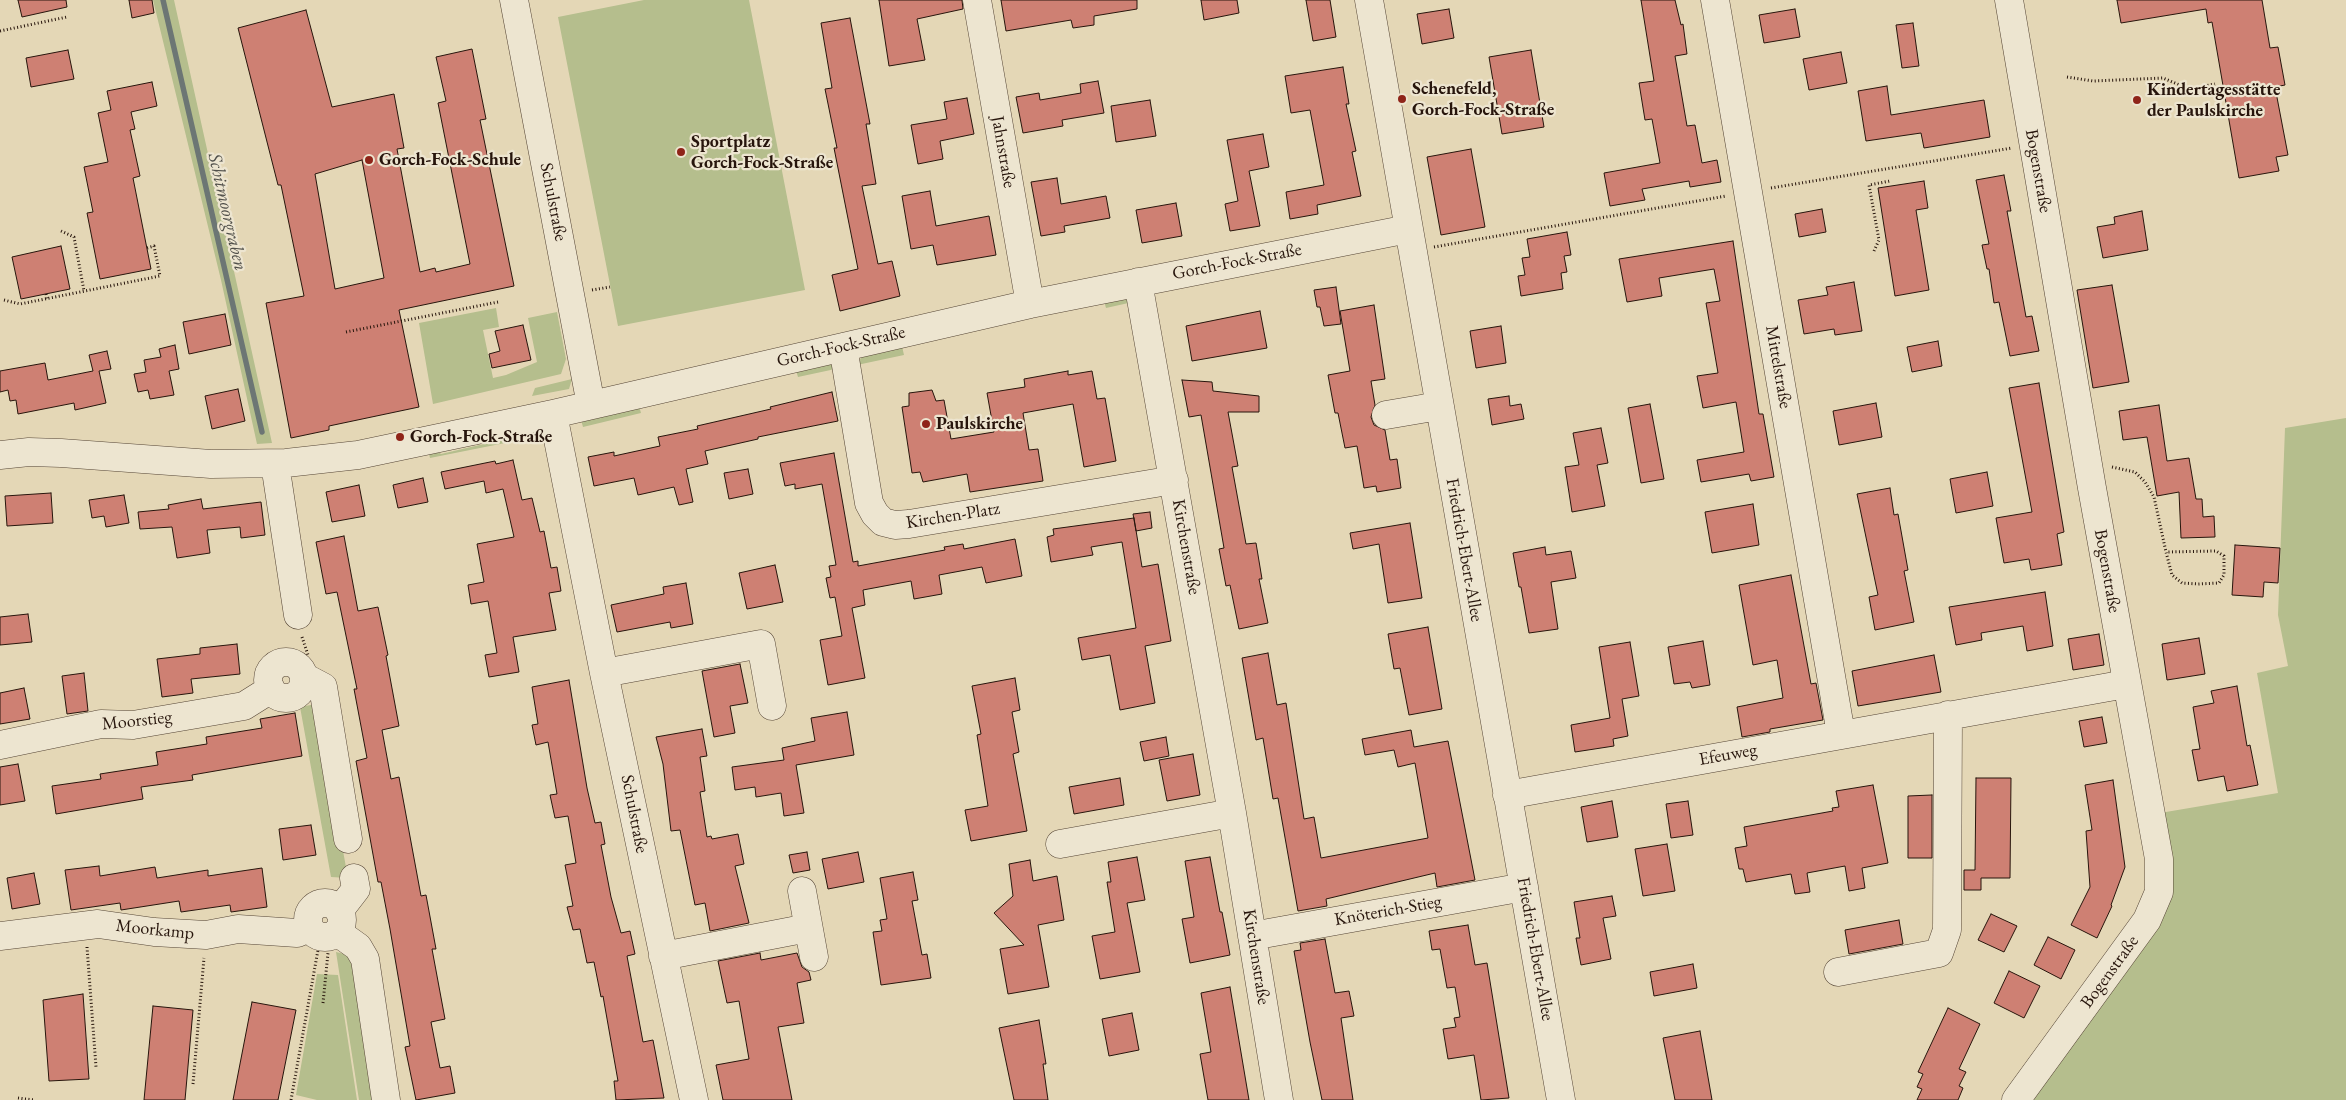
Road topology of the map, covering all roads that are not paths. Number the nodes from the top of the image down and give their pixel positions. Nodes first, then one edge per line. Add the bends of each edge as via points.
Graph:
1 (514, 0) edge
2 (978, 0) edge
3 (1369, 0) edge
4 (1715, 0) edge
5 (2009, 0) edge
6 (1408, 229) junction
7 (1138, 282) junction
8 (1030, 304) junction
9 (843, 347) junction
10 (592, 405) junction
11 (1439, 406) junction
12 (553, 414) junction
13 (1386, 415) dead end
14 (0, 455) edge
15 (275, 464) junction
16 (1174, 480) junction
17 (298, 615) road end
18 (604, 673) junction
19 (2126, 684) junction
20 (772, 706) dead end
21 (1948, 715) junction
22 (1841, 734) junction
23 (0, 745) edge
24 (1507, 795) junction
25 (1232, 813) junction
26 (348, 840) dead end
27 (1060, 844) dead end
28 (354, 878) dead end
29 (1524, 887) junction
30 (802, 891) dead end
31 (808, 928) junction
32 (327, 929) junction
33 (0, 936) edge
34 (1252, 936) junction
35 (663, 956) junction
36 (814, 958) dead end
37 (1838, 972) dead end
38 (386, 1100) edge
39 (694, 1100) edge
40 (1278, 1100) edge
41 (1561, 1100) edge
42 (2016, 1100) edge

1 - 10 street, Schulstraße
2 - 8 street, Jahnstraße
3 - 6 street, Friedrich-Ebert-Allee
4 - 22 street, Mittelstraße
5 - 19 street, Bogenstraße
6 - 7 street, Gorch-Fock-Straße
6 - 11 street, Friedrich-Ebert-Allee
7 - 8 street, Gorch-Fock-Straße
7 - 16 street, Kirchenstraße
8 - 9 street, Gorch-Fock-Straße
9 - 10 street, Gorch-Fock-Straße
9 - 16 street, Kirchen-Platz via 869,503 883,522 895,526 909,524
10 - 12 street, Gorch-Fock-Straße
11 - 13 street
11 - 24 street, Friedrich-Ebert-Allee
12 - 15 street, Gorch-Fock-Straße via 402,447
12 - 18 street, Schulstraße
14 - 15 street, Gorch-Fock-Straße via 29,452 211,464
15 - 17 street
16 - 25 street, Kirchenstraße
18 - 20 street via 761,644
18 - 35 street, Schulstraße
19 - 21 street, Efeuweg
19 - 42 street, Bogenstraße via 2159,859 2159,892 2147,920
21 - 22 street, Efeuweg
21 - 37 street via 1947,930 1939,953
22 - 24 street, Efeuweg
23 - 26 street, Moorstieg via 101,724 133,725 244,706 271,689 280,697 292,697 302,689 304,677 323,687
24 - 29 street, Friedrich-Ebert-Allee
25 - 27 street
25 - 34 street, Kirchenstraße
28 - 32 street via 356,889
29 - 34 street, Knöterich-Stieg
29 - 41 street, Friedrich-Ebert-Allee
30 - 31 street
31 - 35 street
31 - 36 street
32 - 33 street, Moorkamp via 297,933 238,929 206,935 85,924
32 - 38 street via 358,947 365,959
34 - 40 street, Kirchenstraße
35 - 39 street, Schulstraße

